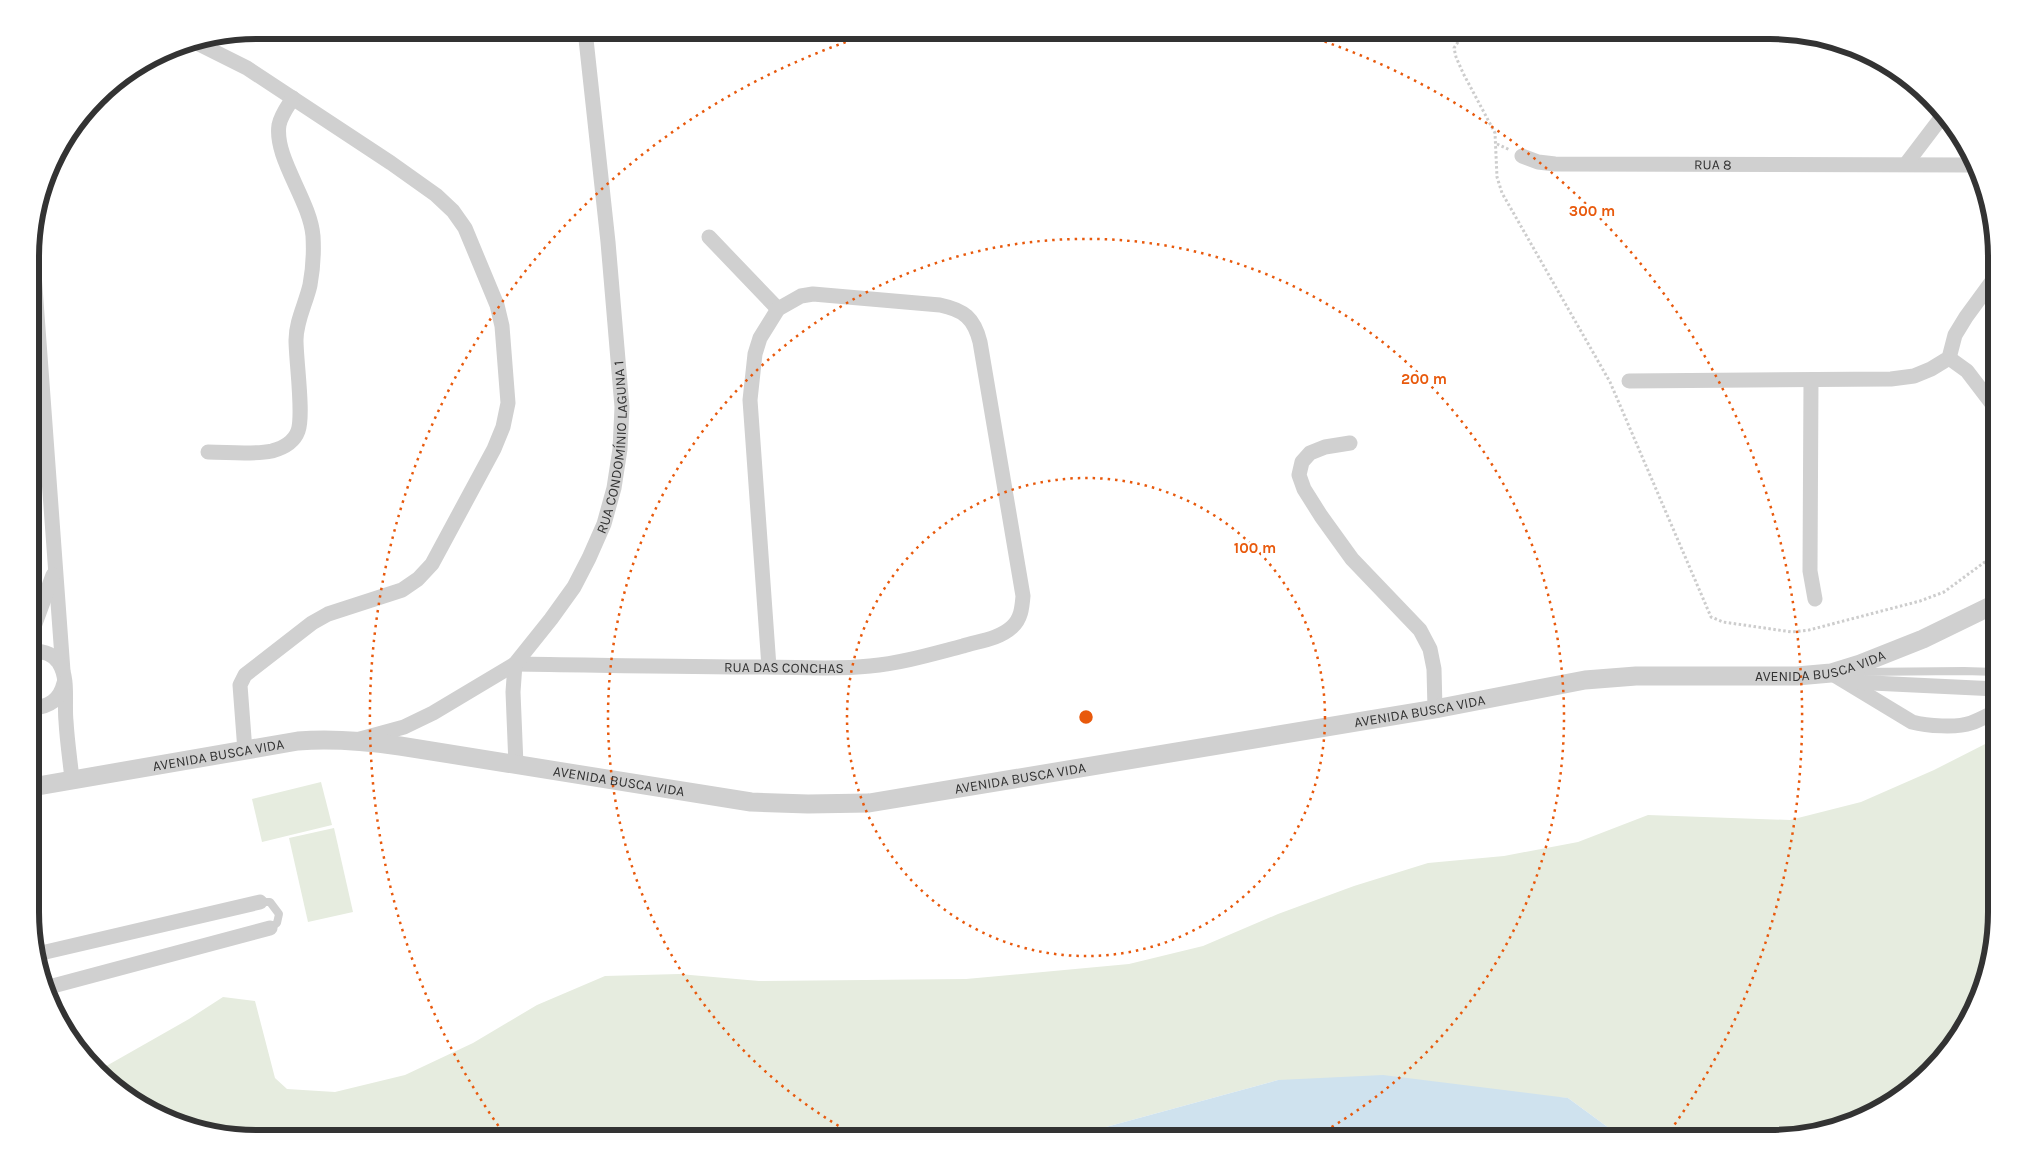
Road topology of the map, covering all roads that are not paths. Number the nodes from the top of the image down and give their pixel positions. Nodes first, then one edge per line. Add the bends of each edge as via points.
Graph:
1 (586, 39) edge
2 (202, 46) edge
3 (293, 98) junction
4 (1940, 120) edge
5 (1522, 156) dead end
6 (1906, 164) junction
7 (1968, 165) edge
8 (709, 237) dead end
9 (1988, 287) edge
10 (778, 309) junction
11 (39, 344) edge
12 (1949, 358) junction
13 (1811, 380) junction
14 (1629, 381) dead end
15 (1988, 399) edge
16 (1350, 443) dead end
17 (208, 452) dead end
18 (55, 569) junction
19 (1815, 599) dead end
20 (1988, 607) edge
21 (39, 613) edge
22 (39, 651) edge
23 (515, 664) junction
24 (768, 667) junction
25 (1831, 672) junction
26 (1988, 672) edge
27 (64, 676) junction
28 (1849, 682) junction
29 (1988, 689) edge
30 (39, 708) edge
31 (1434, 709) junction
32 (1988, 715) edge
33 (357, 740) junction
34 (245, 751) junction
35 (516, 765) junction
36 (72, 779) junction
37 (39, 785) edge
38 (260, 902) joint
39 (270, 928) joint
40 (43, 953) edge
41 (52, 986) edge

1 - 23 street, RUA CONDOMÍNIO LAGUNA 1 via 618,350 622,407 620,449 604,524 589,558 574,587
2 - 3 street via 248,68
3 - 17 street via 279,125 279,139 307,210 313,234 314,262 296,338 298,431 291,442 270,451
3 - 34 street via 436,195 465,228 497,305 502,326 508,403 504,427 494,449 443,546 418,579 402,590 328,614 244,675 240,685
4 - 6 street
5 - 6 street, RUA 8 via 1555,164
6 - 7 street, RUA 8
8 - 10 street
9 - 12 street via 1955,335
10 - 24 street via 760,338 750,400
10 - 24 street, RUA DAS CONCHAS via 789,301 812,294 940,305 955,308 972,321 980,342 1023,596 1018,620 999,635 984,640 906,661 869,666
11 - 18 street
12 - 13 street via 1914,376
12 - 15 street via 1967,371
13 - 14 street
13 - 19 street via 1810,571
16 - 31 street via 1310,453 1302,462 1299,475 1321,516 1352,559 1420,630 1430,649 1434,669
18 - 21 street
18 - 27 street
20 - 25 street, AVENIDA BUSCA VIDA via 1916,642
22 - 27 street via 59,662
23 - 24 street, RUA DAS CONCHAS
23 - 33 street, RUA CONDOMÍNIO LAGUNA 1 via 404,727
23 - 35 street
25 - 26 lane
25 - 28 street
25 - 31 street, AVENIDA BUSCA VIDA via 1797,676 1627,676 1585,680
27 - 30 street via 57,698
27 - 36 street
28 - 29 street
28 - 32 street via 1912,722 1963,725
31 - 35 street, AVENIDA BUSCA VIDA via 869,803 751,802
33 - 34 street, AVENIDA BUSCA VIDA via 298,741
33 - 35 street, AVENIDA BUSCA VIDA
34 - 36 street, AVENIDA BUSCA VIDA
36 - 37 street, AVENIDA BUSCA VIDA
38 - 39 lane via 270,902 278,914 277,923
38 - 40 street
39 - 41 street

